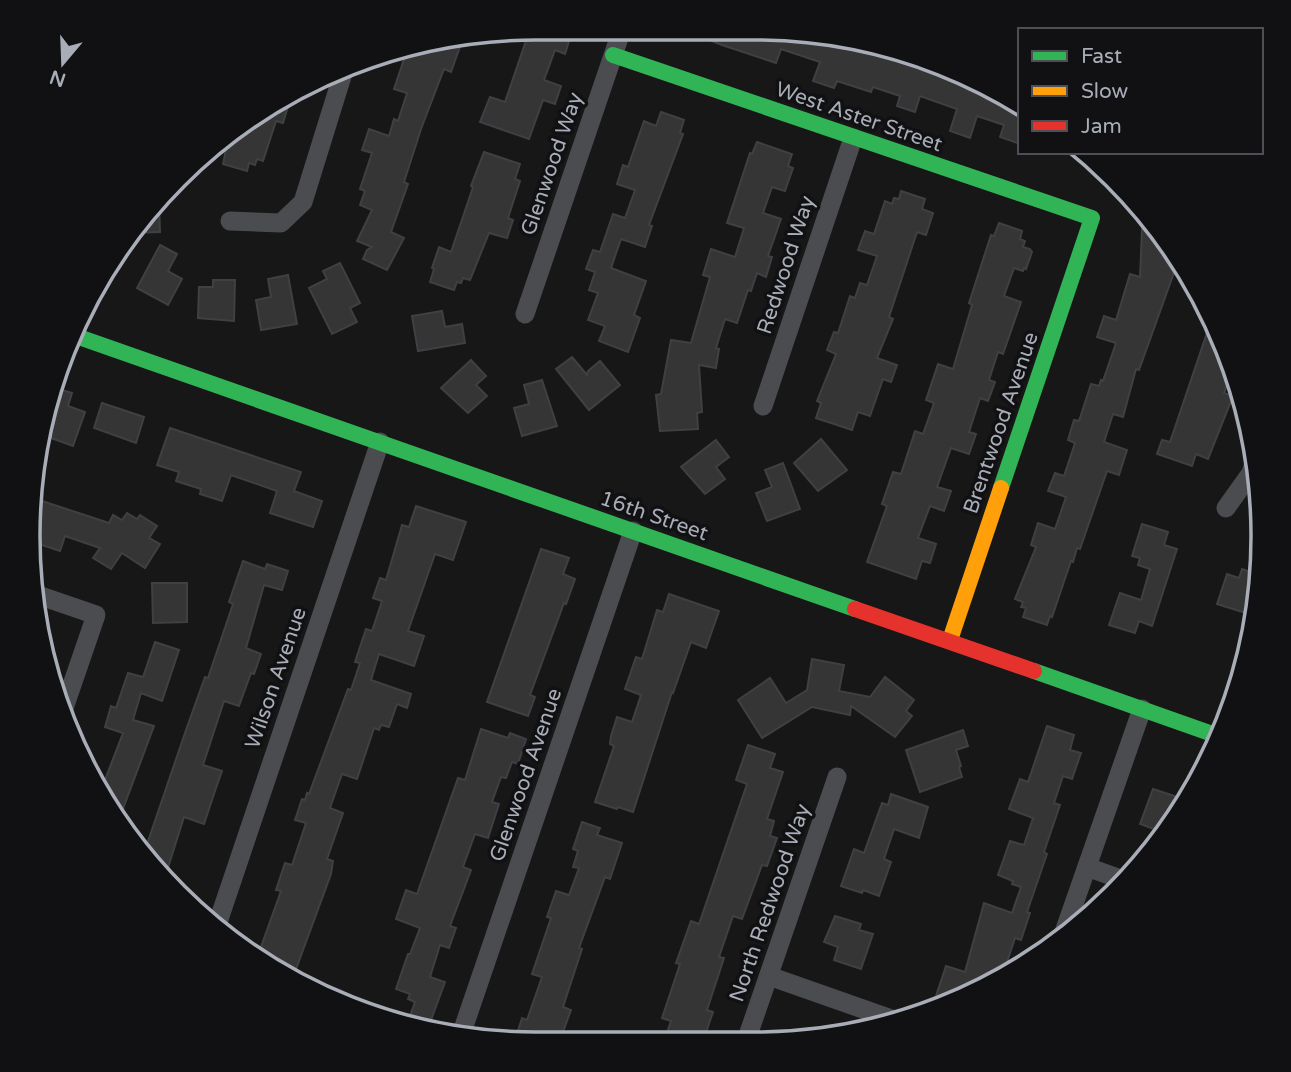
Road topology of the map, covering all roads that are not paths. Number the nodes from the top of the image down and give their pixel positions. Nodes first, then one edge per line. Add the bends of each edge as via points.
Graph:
1 (618, 40) edge
2 (613, 55) junction
3 (341, 80) edge
4 (853, 138) junction
5 (1092, 218) joint
6 (230, 221) dead end
7 (525, 313) dead end
8 (82, 338) edge
9 (763, 406) dead end
10 (380, 442) junction
11 (1248, 478) edge
12 (1226, 508) dead end
13 (633, 531) junction
14 (44, 597) edge
15 (950, 640) junction
16 (68, 697) edge
17 (1142, 709) junction
18 (1210, 733) edge
19 (837, 777) dead end
20 (1087, 867) junction
21 (1115, 877) edge
22 (219, 917) edge
23 (1068, 920) edge
24 (769, 976) junction
25 (881, 1015) edge
26 (464, 1027) edge
27 (750, 1032) edge

1 - 2 street, Glenwood Way
2 - 4 main road, West Aster Street
2 - 7 street, Glenwood Way
3 - 6 street via 303,202 281,223
4 - 5 main road, West Aster Street
4 - 9 street, Redwood Way
5 - 15 main road, Brentwood Avenue
8 - 10 main road, 16th Street
10 - 13 main road, 16th Street
10 - 22 street, Wilson Avenue
11 - 12 street
13 - 15 main road, 16th Street
13 - 26 street, Glenwood Avenue
14 - 16 street via 96,615
15 - 17 main road, 16th Street
17 - 18 main road, 16th Street
17 - 20 street
19 - 24 street, North Redwood Way
20 - 21 street
20 - 23 street
24 - 25 street
24 - 27 street, North Redwood Way

